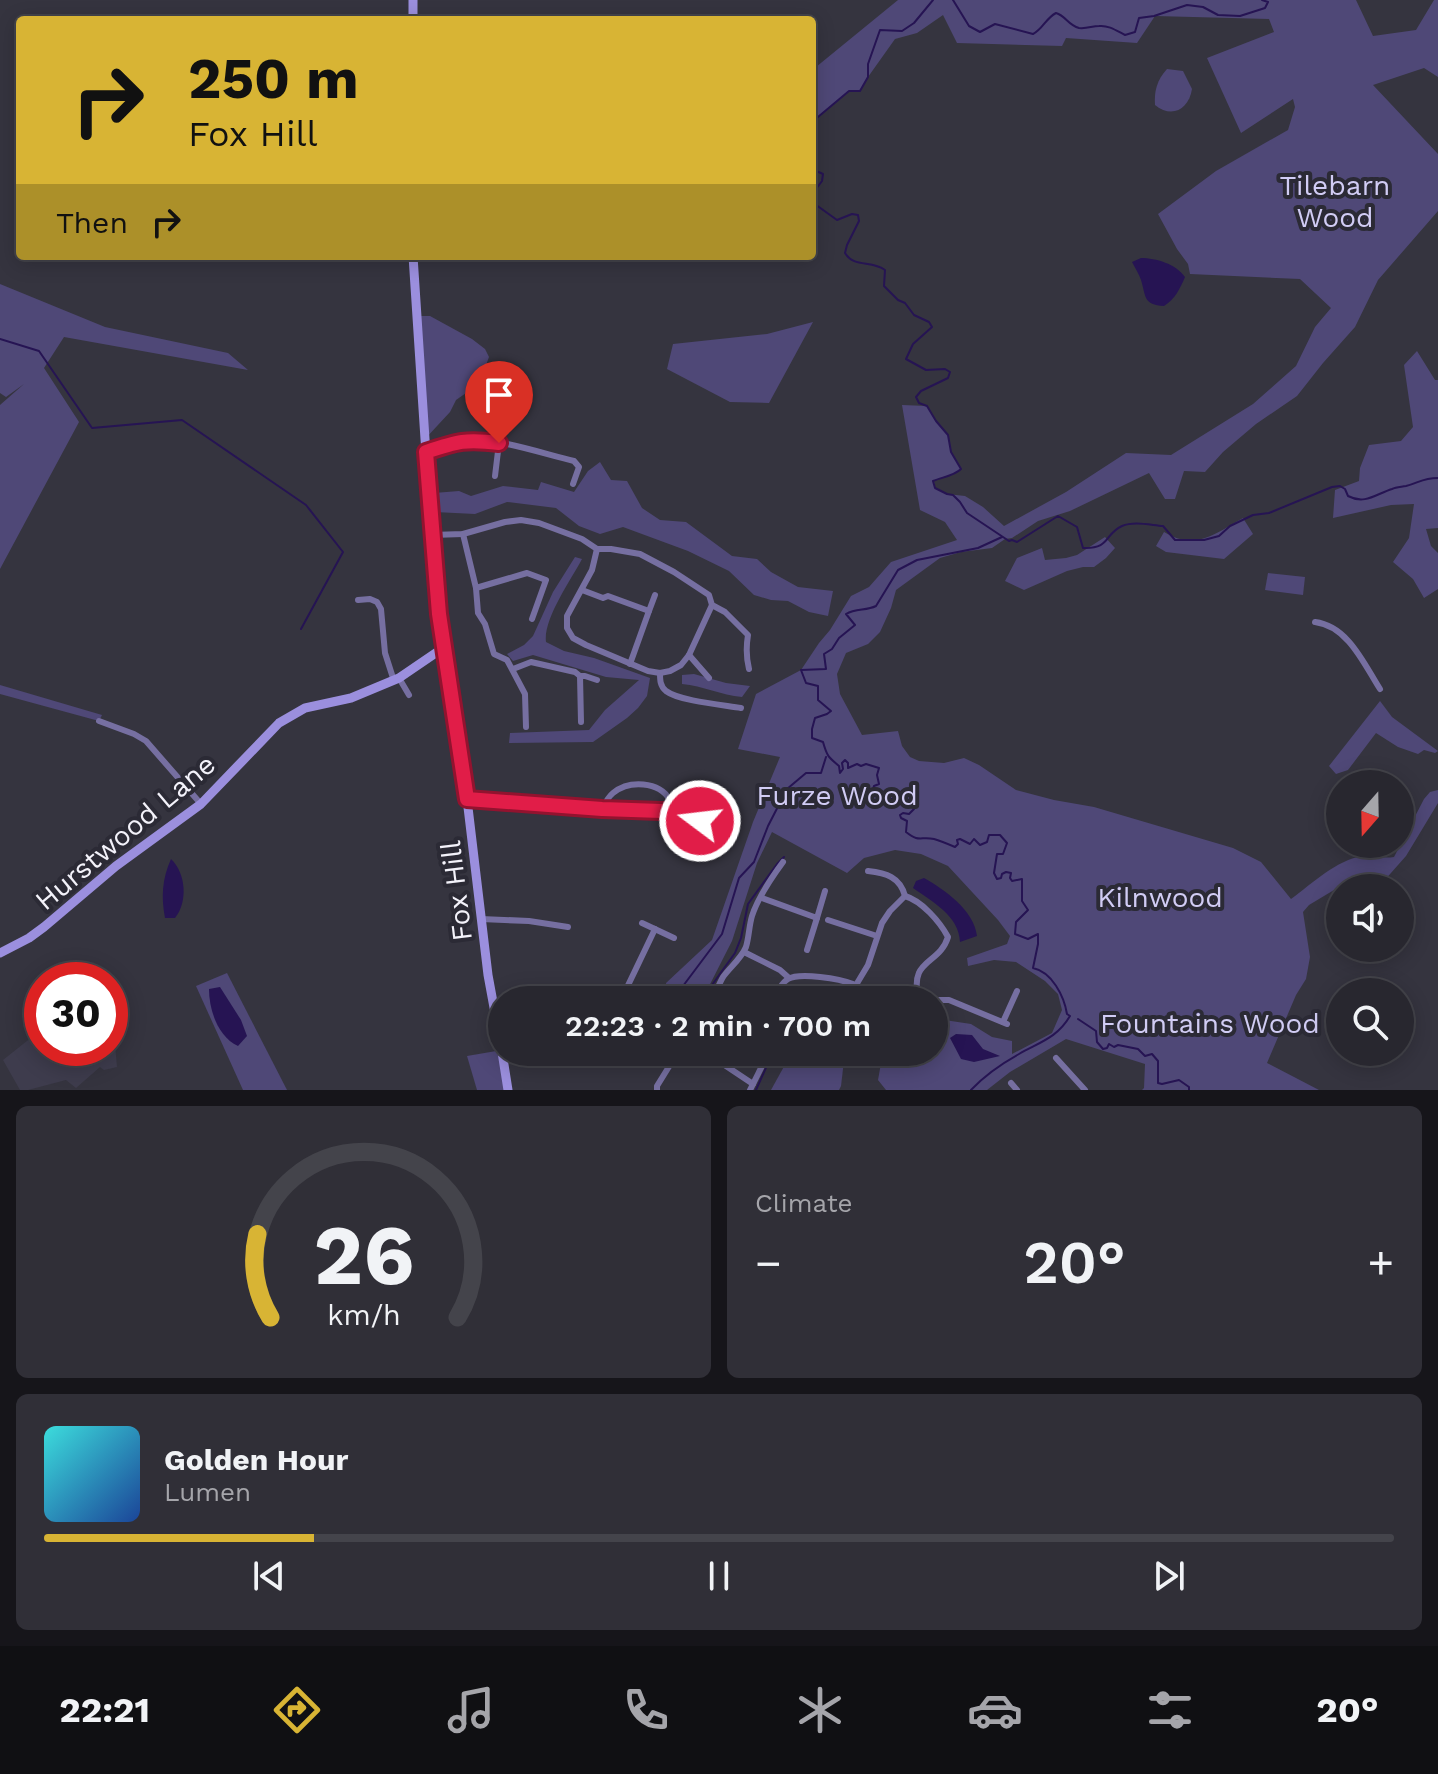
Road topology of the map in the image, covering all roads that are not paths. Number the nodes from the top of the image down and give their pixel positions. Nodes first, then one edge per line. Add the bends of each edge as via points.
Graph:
1 (413, 260) edge
2 (499, 443) junction
3 (426, 452) junction
4 (495, 476) dead end
5 (573, 484) dead end
6 (463, 534) junction
7 (432, 535) junction
8 (597, 549) junction
9 (476, 588) junction
10 (366, 589) dead end
11 (582, 590) junction
12 (655, 595) dead end
13 (712, 605) junction
14 (649, 611) junction
15 (532, 619) dead end
16 (1315, 622) dead end
17 (443, 648) junction
18 (689, 655) junction
19 (630, 664) junction
20 (513, 669) junction
21 (749, 669) dead end
22 (660, 673) junction
23 (580, 676) junction
24 (709, 678) dead end
25 (397, 680) junction
26 (597, 680) dead end
27 (1380, 689) dead end
28 (409, 695) dead end
29 (741, 708) dead end
30 (99, 721) dead end
31 (581, 722) dead end
32 (526, 727) dead end
33 (467, 799) junction
34 (201, 804) junction
35 (602, 809) junction
36 (674, 812) junction
37 (691, 812) dead end
38 (783, 862) dead end
39 (868, 871) dead end
40 (825, 891) dead end
41 (905, 896) junction
42 (762, 898) junction
43 (817, 918) junction
44 (481, 919) junction
45 (828, 920) dead end
46 (642, 923) dead end
47 (568, 927) dead end
48 (655, 929) junction
49 (877, 936) junction
50 (674, 938) dead end
51 (807, 950) dead end
52 (744, 952) junction
53 (0, 953) edge
54 (789, 978) junction
55 (856, 985) joint
56 (490, 986) edge
57 (628, 986) edge
58 (719, 986) edge
59 (781, 986) edge
60 (916, 986) edge
61 (1017, 991) dead end
62 (948, 1000) edge
63 (1056, 1058) dead end
64 (504, 1066) edge
65 (669, 1066) edge
66 (724, 1066) edge
67 (762, 1066) edge
68 (1011, 1083) dead end
69 (752, 1087) edge
70 (508, 1090) edge
71 (657, 1090) edge
72 (1017, 1090) edge
73 (1085, 1090) edge

1 - 3 main road, Fox Hill
2 - 3 street via 469,440
2 - 4 street
2 - 5 street via 574,461 579,467
3 - 7 main road, Fox Hill
6 - 7 street
6 - 8 street via 521,520
6 - 9 street
7 - 17 main road, Fox Hill
8 - 11 street
8 - 13 street via 640,554 709,595
9 - 15 street via 527,573 546,580
9 - 20 street via 478,613 494,654
10 - 25 street via 362,599 377,602 381,609 385,653
11 - 14 street
11 - 19 street via 567,616 573,638
12 - 14 street
13 - 18 street
13 - 21 street via 748,635
14 - 19 street
16 - 27 street via 1346,638
17 - 25 main road, Hurstwood Lane
17 - 33 main road, Fox Hill
18 - 22 street via 681,665
18 - 24 street
19 - 22 street
20 - 23 street via 531,662
20 - 32 street via 525,694
22 - 29 street via 665,690
23 - 26 street
23 - 31 street
25 - 28 street
25 - 34 main road, Hurstwood Lane via 290,715
30 - 34 street via 146,741
33 - 35 street
33 - 44 main road, Fox Hill
34 - 53 main road, Hurstwood Lane via 44,927
35 - 36 street
35 - 36 street via 611,794 641,783 669,798
36 - 37 street
38 - 42 street
39 - 41 street via 893,877
40 - 43 street
41 - 49 street
41 - 60 street via 915,899 948,937 921,967
42 - 43 street
42 - 52 street
43 - 51 street
44 - 47 street
44 - 56 main road, Fox Hill
45 - 49 street
46 - 48 street
48 - 50 street
48 - 57 street
49 - 55 street
52 - 54 street
52 - 58 street
54 - 55 street via 829,978
54 - 59 street
61 - 62 street via 1005,1023
63 - 73 street
64 - 70 main road, Fox Hill
65 - 71 street
66 - 69 street
67 - 69 street
68 - 72 street

